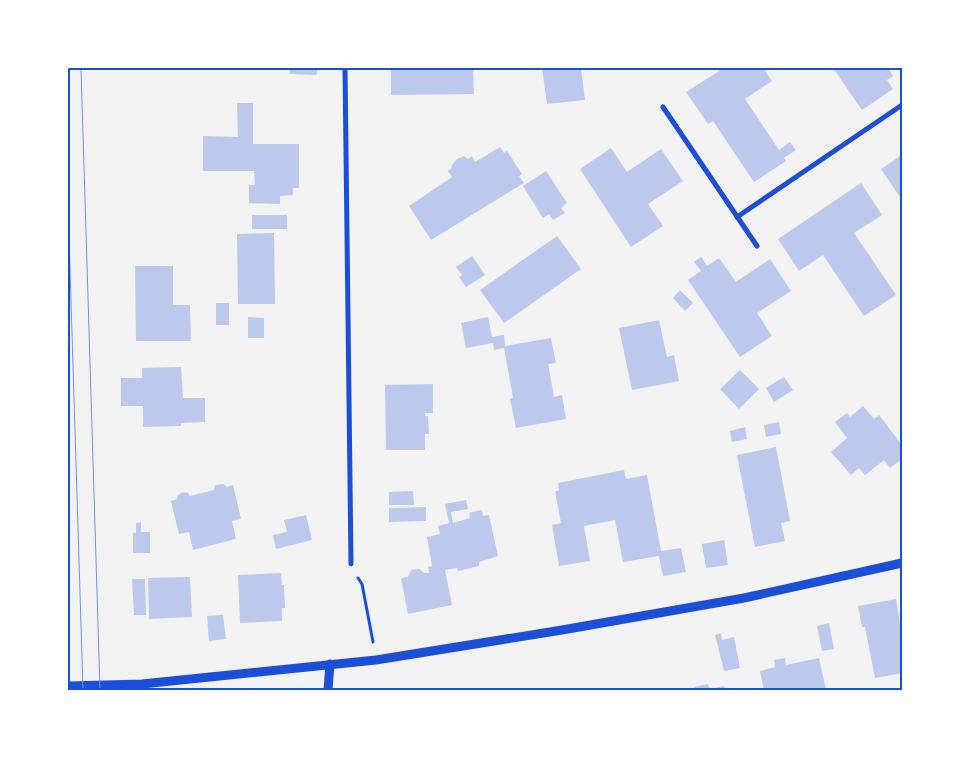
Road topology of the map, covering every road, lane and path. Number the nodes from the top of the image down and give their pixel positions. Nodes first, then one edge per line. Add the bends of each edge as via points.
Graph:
1 (345, 68) edge
2 (902, 105) edge
3 (663, 107) dead end
4 (737, 217) junction
5 (757, 246) dead end
6 (902, 563) edge
7 (351, 564) joint
8 (376, 660) junction
9 (330, 664) junction
10 (68, 686) edge
11 (328, 690) edge

1 - 7 street
2 - 4 street
3 - 4 street
4 - 5 street
6 - 8 street via 744,598
7 - 8 path via 362,584
8 - 9 street
9 - 10 street via 142,684
9 - 11 street

